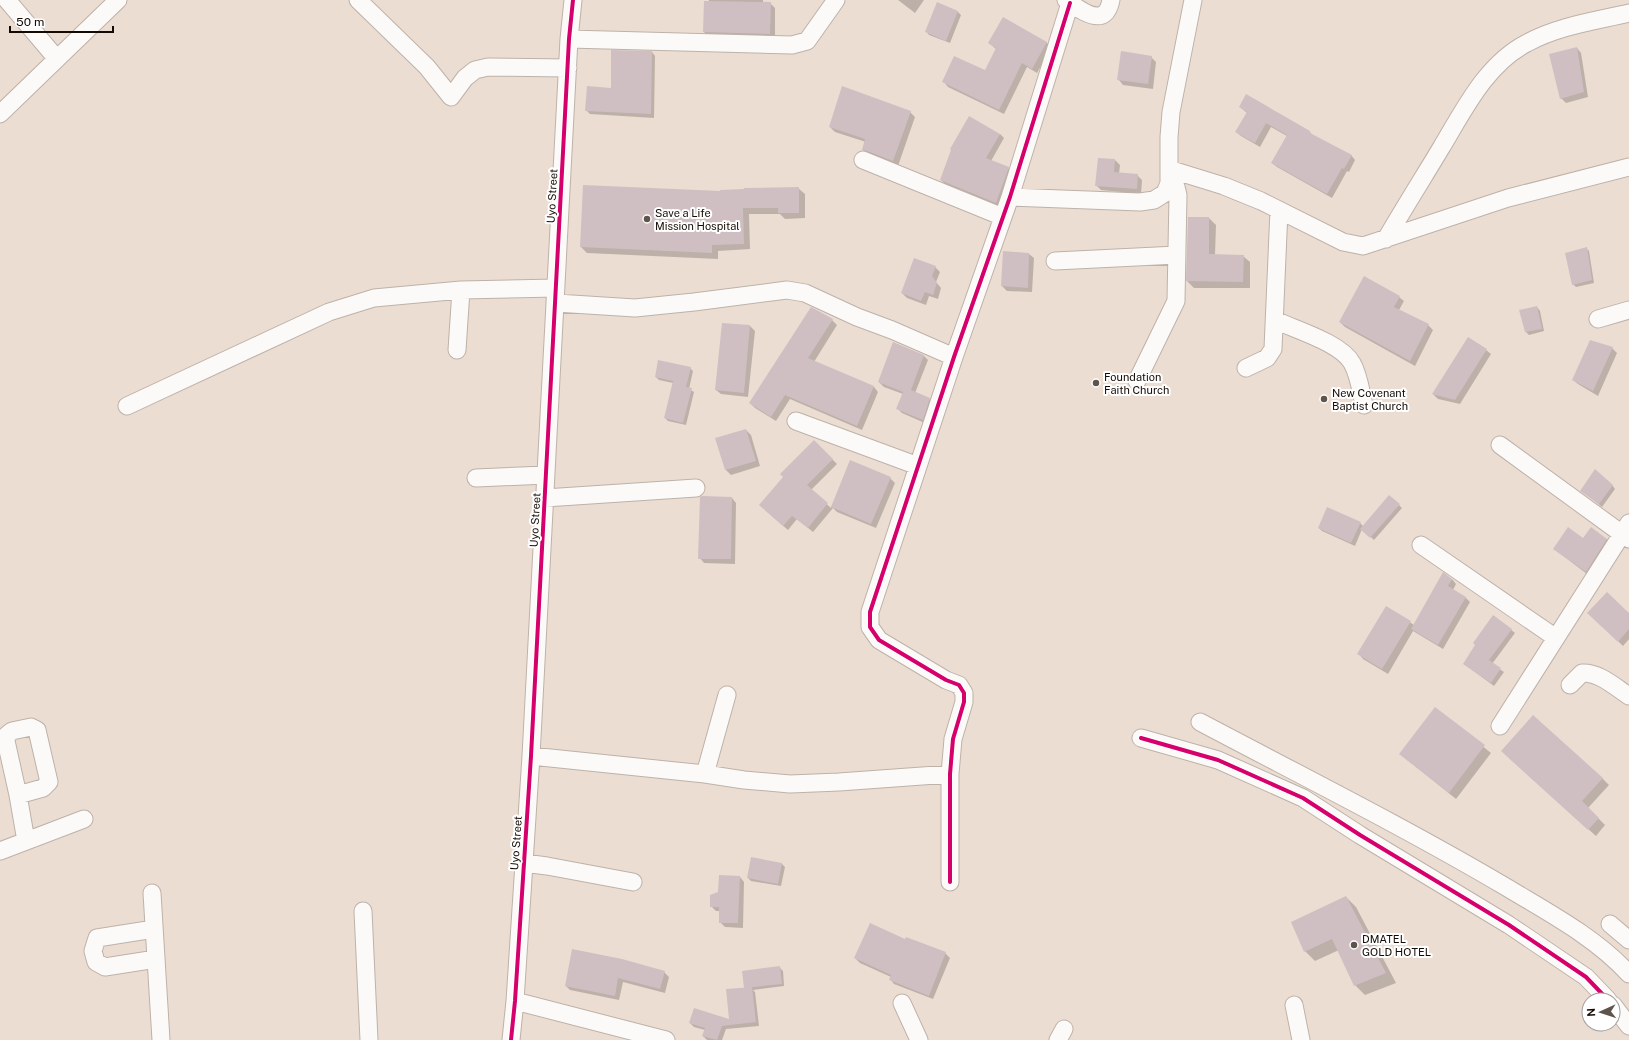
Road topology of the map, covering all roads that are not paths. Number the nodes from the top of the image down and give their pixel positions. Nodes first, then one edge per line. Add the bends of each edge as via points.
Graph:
1 (7, 0) edge
2 (118, 0) edge
3 (358, 0) edge
4 (573, 0) edge
5 (836, 0) edge
6 (1111, 0) edge
7 (1193, 0) edge
8 (1068, 1) edge
9 (1629, 13) edge
10 (569, 39) junction
11 (57, 59) junction
12 (568, 68) junction
13 (0, 114) edge
14 (862, 160) dead end
15 (1629, 167) edge
16 (1169, 176) junction
17 (1010, 197) junction
18 (1279, 210) junction
19 (1003, 216) junction
20 (1386, 239) junction
21 (1177, 255) junction
22 (1055, 261) dead end
23 (461, 290) junction
24 (556, 296) junction
25 (1629, 310) edge
26 (1598, 319) dead end
27 (1275, 320) junction
28 (457, 350) dead end
29 (954, 357) junction
30 (1246, 368) dead end
31 (1137, 381) dead end
32 (1364, 405) dead end
33 (127, 406) dead end
34 (796, 421) dead end
35 (1500, 445) dead end
36 (918, 466) junction
37 (546, 475) junction
38 (476, 478) dead end
39 (696, 488) dead end
40 (545, 498) junction
41 (1627, 532) edge
42 (1420, 545) dead end
43 (1556, 638) junction
44 (1570, 685) dead end
45 (727, 695) dead end
46 (1629, 696) edge
47 (1200, 722) dead end
48 (1500, 726) dead end
49 (1142, 738) dead end
50 (530, 756) junction
51 (705, 774) junction
52 (950, 774) junction
53 (18, 795) dead end
54 (84, 819) dead end
55 (26, 841) junction
56 (0, 851) edge
57 (524, 863) junction
58 (633, 882) dead end
59 (950, 882) dead end
60 (152, 893) dead end
61 (363, 911) dead end
62 (1610, 924) dead end
63 (154, 929) junction
64 (1629, 940) edge
65 (156, 958) junction
66 (1629, 974) edge
67 (1600, 992) edge
68 (515, 1001) junction
69 (902, 1003) dead end
70 (1294, 1005) dead end
71 (1621, 1016) edge
72 (1629, 1026) edge
73 (161, 1040) edge
74 (369, 1040) edge
75 (512, 1040) edge
76 (666, 1040) edge
77 (919, 1040) edge
78 (1301, 1040) edge

1 - 11 street
2 - 11 street
3 - 12 street via 427,67 451,96 475,70 488,67
4 - 10 street, Uyo Street
5 - 10 street via 807,41 792,45
6 - 8 street via 1108,9 1099,16 1091,15
7 - 16 street via 1172,112
8 - 17 street
9 - 20 street via 1550,32 1510,53 1473,96
10 - 12 street, Uyo Street
11 - 13 street
12 - 24 street, Uyo Street
14 - 19 street
15 - 20 street via 1508,198
16 - 17 street via 1165,193 1154,200 1140,202
16 - 18 street via 1224,186
16 - 21 street via 1178,195
17 - 19 street
18 - 20 street via 1342,242 1363,246
18 - 27 street
19 - 29 street
21 - 22 street
21 - 31 street via 1176,301
23 - 24 street
23 - 28 street
23 - 33 street via 374,298 329,312
24 - 29 street via 635,308 787,290 805,293
24 - 37 street, Uyo Street
25 - 26 street
27 - 30 street via 1271,354
27 - 32 street via 1337,348 1352,363
29 - 36 street
34 - 36 street
35 - 41 street
36 - 52 street via 870,612 870,627 878,640 959,685 964,693 964,702 953,739
37 - 38 street
37 - 40 street, Uyo Street
39 - 40 street
40 - 50 street, Uyo Street
41 - 43 street
42 - 43 street
43 - 48 street
44 - 46 street via 1582,673 1588,673
45 - 51 street
47 - 66 street via 1445,851 1568,925 1613,957
49 - 67 street via 1218,760 1303,798 1509,925 1586,977
50 - 51 street
50 - 57 street, Uyo Street
51 - 52 street via 790,784
52 - 59 street
53 - 55 street
54 - 55 street
55 - 56 street
57 - 58 street
57 - 68 street, Uyo Street
60 - 63 street
61 - 74 street
62 - 64 street
63 - 65 street
63 - 65 street via 97,938 93,951 96,962 105,967
65 - 73 street
68 - 75 street, Uyo Street
68 - 76 street
69 - 77 street
70 - 78 street
71 - 72 street

